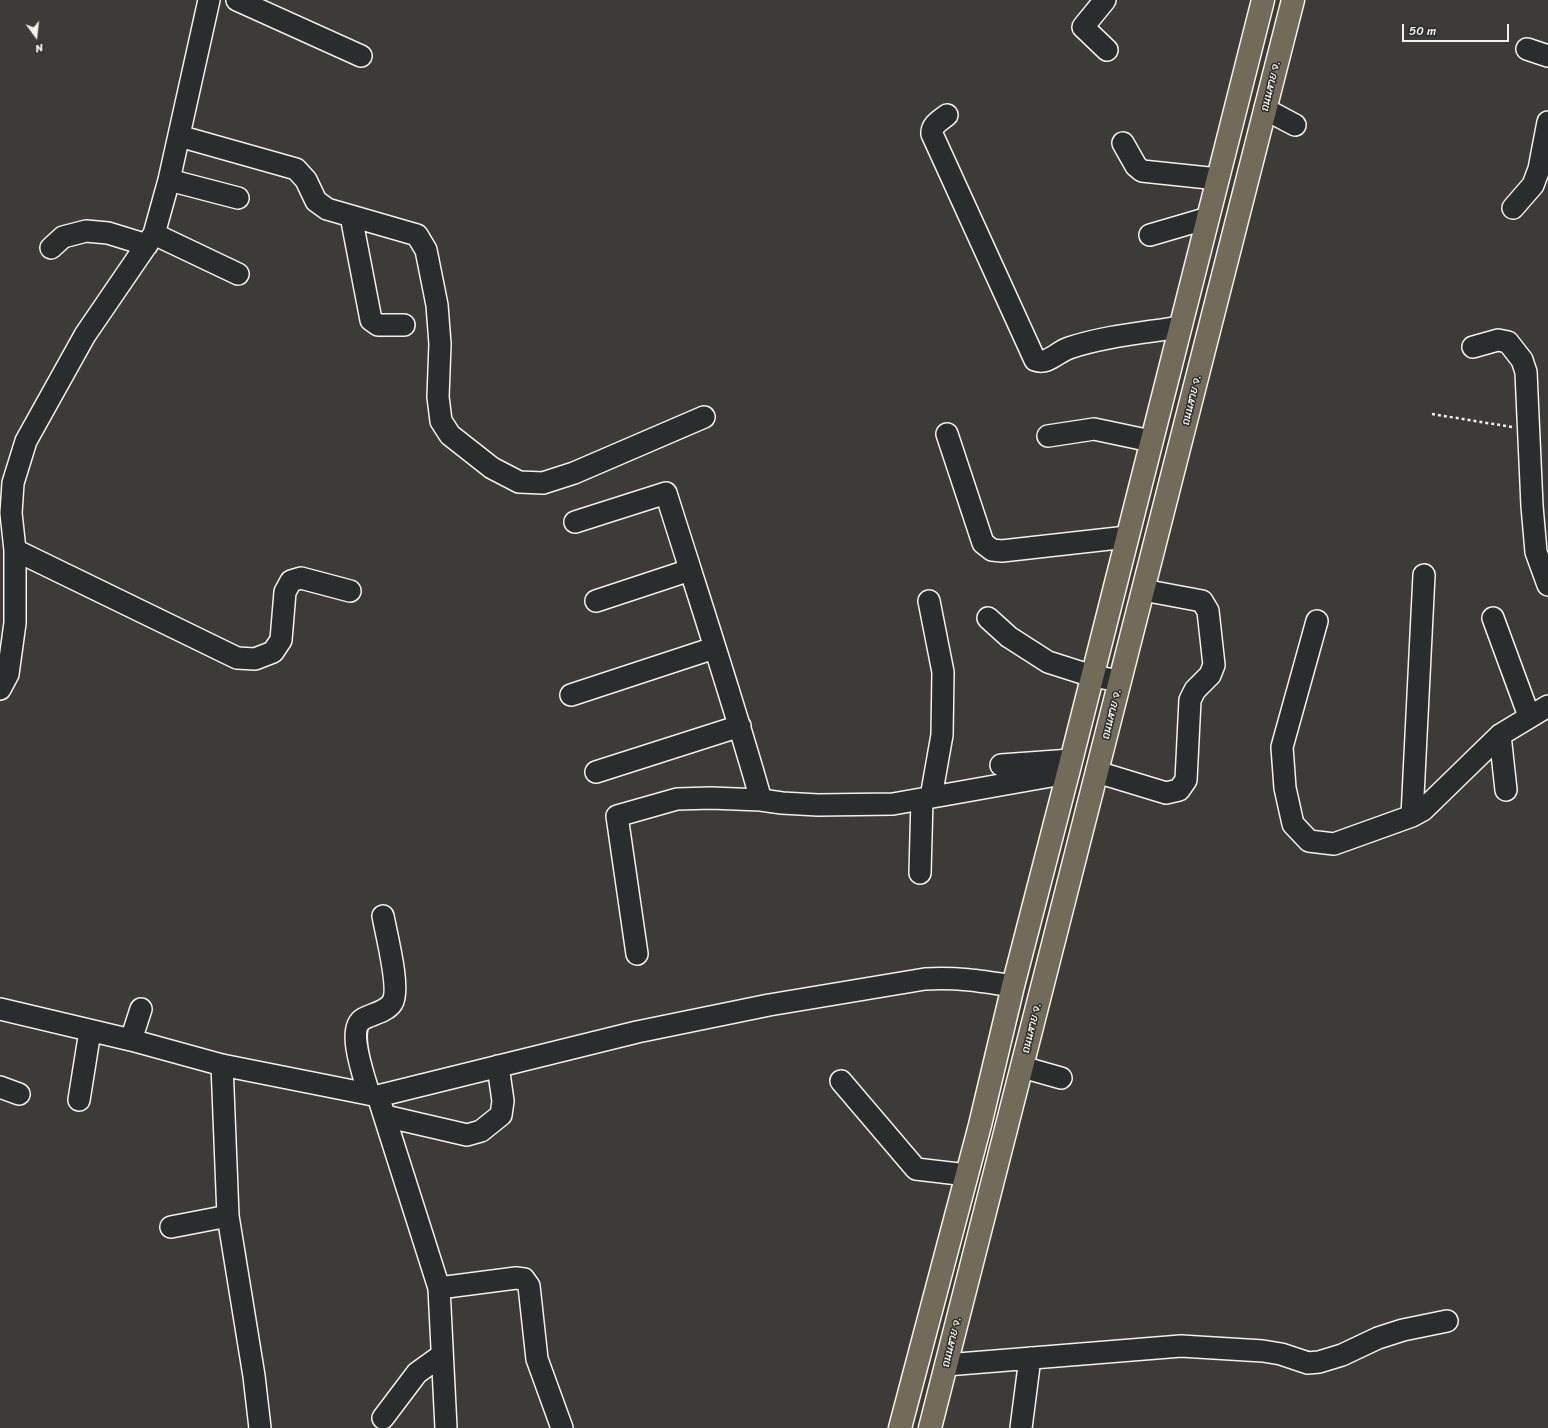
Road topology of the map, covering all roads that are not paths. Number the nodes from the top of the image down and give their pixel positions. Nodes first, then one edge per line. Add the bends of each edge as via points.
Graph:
1 (209, 0) edge
2 (237, 0) edge
3 (1105, 0) edge
4 (1263, 0) edge
5 (1293, 0) edge
6 (1527, 49) dead end
7 (1107, 50) dead end
8 (361, 56) dead end
9 (1548, 56) edge
10 (1265, 109) junction
11 (947, 115) dead end
12 (1548, 122) edge
13 (1295, 125) dead end
14 (179, 136) junction
15 (1123, 143) dead end
16 (169, 180) junction
17 (1218, 180) junction
18 (238, 198) dead end
19 (1513, 208) dead end
20 (351, 216) junction
21 (1208, 218) junction
22 (1150, 235) dead end
23 (150, 239) junction
24 (51, 248) dead end
25 (238, 274) dead end
26 (404, 325) dead end
27 (1180, 327) junction
28 (1473, 347) dead end
29 (704, 417) dead end
30 (947, 434) dead end
31 (1048, 436) dead end
32 (1152, 441) junction
33 (575, 522) dead end
34 (1127, 537) junction
35 (15, 550) junction
36 (690, 570) junction
37 (1424, 576) dead end
38 (1548, 585) edge
39 (350, 590) dead end
40 (1143, 590) junction
41 (596, 600) dead end
42 (929, 601) dead end
43 (988, 618) dead end
44 (1493, 618) dead end
45 (1317, 621) dead end
46 (714, 648) junction
47 (1092, 676) junction
48 (1120, 681) junction
49 (0, 689) edge
50 (570, 695) dead end
51 (1548, 706) edge
52 (1529, 716) junction
53 (740, 726) junction
54 (1500, 735) junction
55 (1002, 765) dead end
56 (1069, 767) junction
57 (596, 772) dead end
58 (1097, 772) junction
59 (1506, 790) dead end
60 (926, 798) junction
61 (761, 800) junction
62 (1412, 816) junction
63 (920, 873) dead end
64 (383, 916) dead end
65 (637, 954) dead end
66 (1012, 986) junction
67 (0, 1009) edge
68 (141, 1009) dead end
69 (90, 1031) junction
70 (132, 1040) junction
71 (222, 1065) junction
72 (498, 1066) junction
73 (1022, 1067) junction
74 (1061, 1078) dead end
75 (841, 1081) dead end
76 (0, 1087) edge
77 (19, 1094) dead end
78 (373, 1095) junction
79 (79, 1100) dead end
80 (385, 1116) junction
81 (967, 1175) junction
82 (228, 1216) junction
83 (171, 1227) dead end
84 (439, 1288) junction
85 (1447, 1322) dead end
86 (442, 1355) junction
87 (1030, 1358) junction
88 (946, 1365) junction
89 (383, 1418) dead end
90 (260, 1428) edge
91 (446, 1428) edge
92 (562, 1428) edge
93 (900, 1428) edge
94 (930, 1428) edge
95 (1021, 1428) edge

1 - 14 street
2 - 8 street
3 - 7 street via 1083,27
4 - 17 main road
5 - 10 main road, ถนนสาย จ.
6 - 9 street
10 - 13 street
10 - 40 main road, ถนนสาย จ.
11 - 27 street via 934,126 932,134 1035,360 1040,362 1066,349 1097,340
12 - 19 street via 1539,169 1533,185
14 - 16 street
14 - 20 street via 296,169 306,180 316,201 327,209
15 - 17 street via 1136,166 1142,171
16 - 18 street
16 - 23 street
17 - 21 main road
20 - 26 street via 371,320 378,325
20 - 29 street via 418,235 426,250 437,305 440,344 438,397 441,421 450,434 492,468 519,482 543,483 574,473
21 - 22 street
21 - 27 main road
23 - 24 street via 86,231 63,237
23 - 25 street
23 - 35 street via 85,335 26,441 13,483 11,513
27 - 32 main road
28 - 38 street via 1498,340 1508,342 1522,360 1526,372 1536,552
30 - 34 street via 983,543 992,550
31 - 32 street via 1094,429
32 - 34 main road
33 - 36 street via 666,493
34 - 47 main road
35 - 39 street via 237,658 255,659 273,652 281,640 286,592 291,581 301,578
35 - 49 street via 15,623 8,674
36 - 41 street
36 - 46 street
37 - 62 street
40 - 48 main road, ถนนสาย จ.
40 - 58 street via 1202,601 1208,611 1214,665 1210,675 1195,690 1190,700 1186,780 1179,790 1166,793
42 - 60 street via 943,672 942,734
43 - 47 street via 1009,638 1048,662
44 - 52 street
45 - 62 street via 1282,747 1285,788 1294,824 1309,841 1334,844
46 - 50 street
46 - 53 street
47 - 48 street
47 - 56 main road
48 - 58 main road, ถนนสาย จ.
51 - 52 street
52 - 54 street
53 - 57 street
53 - 61 street
54 - 59 street
54 - 62 street via 1423,810
55 - 56 street
56 - 60 street
56 - 66 main road
58 - 73 main road, ถนนสาย จ.
60 - 61 street via 893,804 818,805
60 - 63 street
61 - 65 street via 678,799 617,816
64 - 78 street via 396,985 393,1002 384,1010 362,1020 356,1029 356,1043
66 - 72 street via 950,978 925,979 846,991 637,1032
66 - 81 main road
67 - 69 street
68 - 70 street
69 - 70 street
69 - 79 street
70 - 71 street
71 - 78 street
71 - 82 street
72 - 78 street
72 - 80 street via 503,1101 501,1115 481,1131 467,1135
73 - 74 street
73 - 88 main road, ถนนสาย จ.
75 - 81 street via 916,1169
76 - 77 street
78 - 80 street
80 - 84 street
81 - 93 main road
82 - 83 street
82 - 90 street
84 - 86 street
84 - 92 street via 524,1279 529,1286 537,1359
85 - 87 street via 1403,1330 1378,1338 1342,1355 1308,1363 1263,1350 1181,1346
86 - 89 street via 417,1372
86 - 91 street
87 - 88 street
87 - 95 street
88 - 94 main road, ถนนสาย จ.

